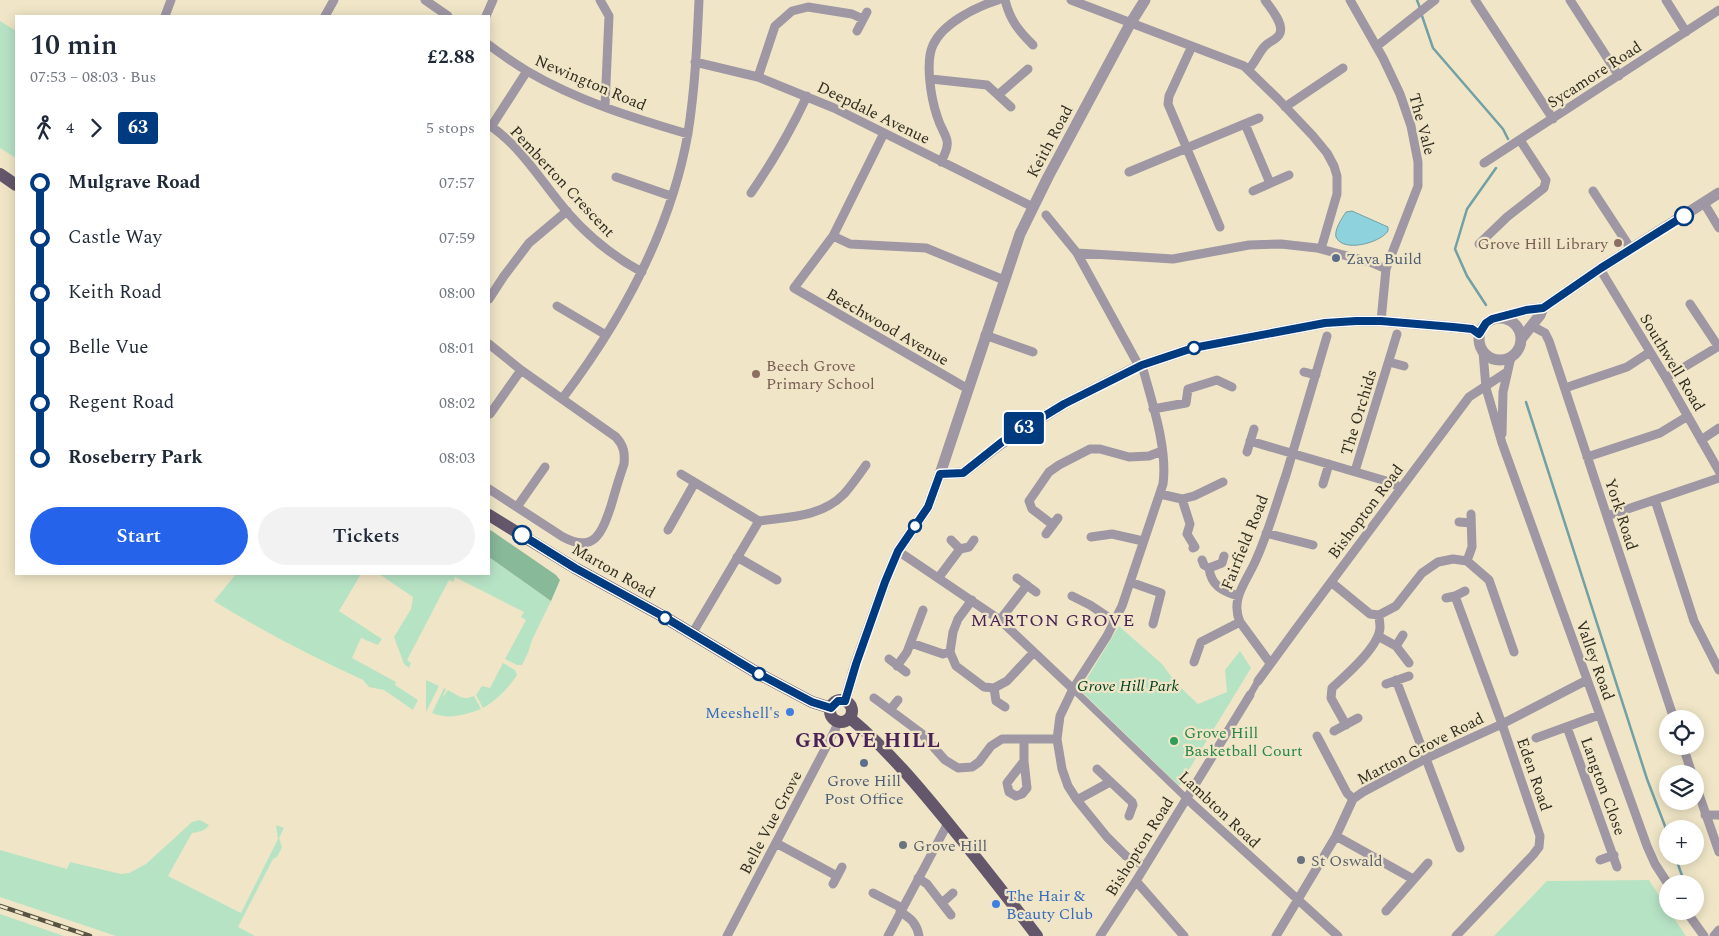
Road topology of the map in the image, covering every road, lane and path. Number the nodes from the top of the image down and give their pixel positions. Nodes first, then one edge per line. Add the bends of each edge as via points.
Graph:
1 (171, 0) edge
2 (334, 0) edge
3 (425, 0) edge
4 (493, 0) edge
5 (600, 0) edge
6 (699, 0) edge
7 (998, 0) edge
8 (1005, 0) edge
9 (1074, 0) edge
10 (1145, 0) edge
11 (1265, 0) edge
12 (1350, 0) edge
13 (1474, 0) edge
14 (1570, 0) edge
15 (1666, 0) edge
16 (984, 2) edge
17 (1432, 2) edge
18 (1719, 10) edge
19 (165, 15) edge
20 (326, 15) edge
21 (447, 15) edge
22 (486, 15) edge
23 (1130, 24) junction
24 (857, 31) dead end
25 (1686, 32) junction
26 (1033, 45) dead end
27 (490, 46) edge
28 (1192, 46) junction
29 (1376, 46) junction
30 (696, 62) junction
31 (1343, 68) dead end
32 (1028, 69) dead end
33 (1248, 70) junction
34 (528, 71) junction
35 (1619, 76) junction
36 (758, 77) junction
37 (931, 79) junction
38 (998, 95) junction
39 (807, 96) junction
40 (605, 106) junction
41 (1011, 107) dead end
42 (1285, 107) junction
43 (1258, 118) dead end
44 (1554, 119) junction
45 (1245, 124) junction
46 (490, 126) edge
47 (884, 133) junction
48 (688, 134) junction
49 (1520, 140) junction
50 (1187, 148) junction
51 (941, 162) junction
52 (1484, 163) dead end
53 (1129, 172) dead end
54 (0, 174) edge
55 (1288, 175) dead end
56 (616, 178) dead end
57 (1270, 183) junction
58 (15, 184) edge
59 (1253, 191) dead end
60 (1593, 191) dead end
61 (751, 193) dead end
62 (1719, 193) edge
63 (672, 196) junction
64 (1704, 203) junction
65 (1033, 207) junction
66 (567, 212) junction
67 (1046, 215) dead end
68 (1220, 227) dead end
69 (1719, 228) edge
70 (833, 236) junction
71 (1479, 244) dead end
72 (1321, 249) junction
73 (1631, 249) junction
74 (1077, 253) junction
75 (1386, 269) junction
76 (1600, 269) junction
77 (642, 272) junction
78 (1004, 280) junction
79 (490, 297) edge
80 (1690, 304) dead end
81 (557, 306) dead end
82 (1543, 308) junction
83 (1501, 317) junction
84 (1381, 321) junction
85 (1532, 326) junction
86 (1397, 334) dead end
87 (1479, 334) junction
88 (606, 335) junction
89 (985, 336) junction
90 (1327, 336) dead end
91 (1521, 339) junction
92 (490, 345) edge
93 (1719, 346) edge
94 (1033, 352) dead end
95 (1483, 352) junction
96 (1650, 352) junction
97 (1511, 357) junction
98 (1388, 362) junction
99 (1141, 366) junction
100 (1404, 366) dead end
101 (521, 370) junction
102 (1304, 372) dead end
103 (1507, 372) junction
104 (1316, 375) junction
105 (1666, 378) junction
106 (1232, 387) dead end
107 (1486, 387) junction
108 (1565, 388) junction
109 (968, 389) junction
110 (562, 398) junction
111 (1153, 408) junction
112 (490, 414) dead end
113 (1688, 416) junction
114 (1719, 428) edge
115 (1254, 429) dead end
116 (1701, 440) junction
117 (1250, 441) junction
118 (1502, 443) junction
119 (1162, 451) junction
120 (1247, 452) dead end
121 (1292, 453) junction
122 (1587, 457) junction
123 (1329, 464) junction
124 (866, 465) dead end
125 (544, 467) dead end
126 (1355, 471) junction
127 (1719, 471) edge
128 (681, 474) dead end
129 (940, 474) junction
130 (1719, 478) edge
131 (1224, 482) dead end
132 (694, 484) junction
133 (1323, 484) dead end
134 (1400, 488) junction
135 (490, 489) edge
136 (1160, 494) junction
137 (1182, 499) junction
138 (1655, 500) junction
139 (517, 507) junction
140 (490, 516) edge
141 (1607, 516) junction
142 (759, 521) junction
143 (1459, 522) dead end
144 (668, 530) dead end
145 (1266, 533) junction
146 (1046, 534) dead end
147 (1091, 537) dead end
148 (951, 540) dead end
149 (974, 540) dead end
150 (1143, 541) junction
151 (1313, 545) dead end
152 (1193, 548) dead end
153 (960, 549) junction
154 (898, 551) junction
155 (1224, 556) dead end
156 (738, 557) junction
157 (1202, 560) dead end
158 (1467, 561) junction
159 (1209, 568) junction
160 (939, 577) junction
161 (1016, 578) dead end
162 (777, 580) dead end
163 (1130, 582) junction
164 (1331, 582) junction
165 (1026, 585) junction
166 (1465, 591) dead end
167 (1036, 592) dead end
168 (1072, 596) dead end
169 (1238, 596) junction
170 (1455, 596) junction
171 (1446, 598) dead end
172 (972, 600) junction
173 (923, 610) dead end
174 (1379, 615) junction
175 (908, 618) dead end
176 (1000, 620) junction
177 (918, 622) junction
178 (1114, 622) junction
179 (1240, 622) junction
180 (1153, 624) dead end
181 (692, 634) junction
182 (1378, 636) junction
183 (1403, 636) dead end
184 (911, 643) junction
185 (1396, 646) junction
186 (950, 652) junction
187 (1034, 652) junction
188 (1514, 652) dead end
189 (889, 659) dead end
190 (1194, 662) dead end
191 (1270, 663) junction
192 (1409, 663) dead end
193 (897, 666) junction
194 (1719, 670) edge
195 (906, 672) dead end
196 (1408, 676) dead end
197 (1396, 680) junction
198 (1587, 680) junction
199 (1258, 681) joint
200 (1386, 684) dead end
201 (994, 688) junction
202 (1073, 689) junction
203 (1250, 695) joint
204 (874, 698) dead end
205 (898, 700) dead end
206 (845, 701) junction
207 (1005, 706) dead end
208 (831, 708) junction
209 (890, 710) junction
210 (1671, 710) edge
211 (1600, 715) junction
212 (1358, 718) dead end
213 (844, 720) junction
214 (1502, 724) junction
215 (1346, 725) junction
216 (1567, 727) junction
217 (1334, 731) dead end
218 (1316, 736) dead end
219 (1536, 738) dead end
220 (1056, 739) junction
221 (1024, 740) junction
222 (1425, 759) junction
223 (1024, 761) dead end
224 (1097, 769) dead end
225 (1110, 782) junction
226 (1186, 798) junction
227 (1353, 798) junction
228 (1078, 800) junction
229 (1703, 810) edge
230 (1705, 815) junction
231 (1719, 815) edge
232 (1129, 816) dead end
233 (948, 823) junction
234 (1336, 836) junction
235 (776, 843) junction
236 (1460, 848) dead end
237 (1719, 852) edge
238 (1614, 855) junction
239 (1600, 860) dead end
240 (1428, 863) dead end
241 (1145, 866) junction
242 (1618, 866) dead end
243 (842, 867) dead end
244 (1662, 875) edge
245 (918, 878) junction
246 (1413, 880) junction
247 (1136, 881) junction
248 (873, 893) dead end
249 (953, 893) dead end
250 (1298, 900) junction
251 (942, 903) junction
252 (901, 910) junction
253 (1386, 911) dead end
254 (951, 915) dead end
255 (1692, 920) edge
256 (1719, 930) edge
257 (727, 936) edge
258 (888, 936) edge
259 (919, 936) edge
260 (1037, 936) edge
261 (1100, 936) edge
262 (1184, 936) edge
263 (1276, 936) edge
264 (1338, 936) edge
265 (1456, 936) edge
266 (1704, 936) edge
267 (1714, 936) edge

1 - 19 street
2 - 20 street
3 - 21 street
4 - 22 street
5 - 40 street via 609,16
6 - 30 street
7 - 16 street
8 - 26 street via 1008,15
9 - 23 street
10 - 23 street, Keith Road
11 - 33 street via 1281,27 1281,33 1263,47
12 - 29 street, The Vale
13 - 44 street
14 - 35 street
15 - 25 street
16 - 37 street via 945,28 933,45
17 - 29 street
18 - 25 street, Sycamore Road
23 - 28 street
23 - 65 street, Keith Road
24 - 36 street via 865,15 808,7 792,11 775,26
25 - 35 street, Sycamore Road
27 - 34 street, Newington Road
28 - 33 street
28 - 50 street via 1168,104
29 - 75 street, The Vale via 1400,94 1418,162 1418,186
30 - 36 street, Deepdale Avenue
30 - 48 street
31 - 42 street
32 - 38 street
33 - 42 street
34 - 40 street, Newington Road
34 - 46 street
35 - 44 street, Sycamore Road
36 - 39 street, Deepdale Avenue
37 - 38 street via 987,85
37 - 51 street via 932,99 948,143
38 - 41 street
39 - 47 street, Deepdale Avenue
39 - 61 street via 791,132
40 - 48 street, Newington Road
42 - 72 street via 1332,160 1337,186
43 - 45 street
44 - 49 street, Sycamore Road
45 - 50 street
45 - 57 street
46 - 66 street, Pemberton Crescent via 536,170
47 - 51 street, Deepdale Avenue
47 - 70 street
48 - 63 street
49 - 52 street, Sycamore Road
49 - 71 street via 1546,180 1544,188
50 - 53 street
50 - 68 street
51 - 65 street, Deepdale Avenue
54 - 58 main road
55 - 57 street
56 - 63 street
57 - 59 street
60 - 73 street
62 - 64 street
63 - 77 street
64 - 69 street
64 - 73 street
65 - 78 street, Keith Road
66 - 77 street, Pemberton Crescent via 600,247
66 - 79 street via 529,243
67 - 74 street
70 - 78 street via 850,244 926,248
70 - 109 street, Beechwood Avenue via 794,288
72 - 74 street via 1281,244 1249,245 1173,259
72 - 75 street
73 - 76 street
74 - 99 street
75 - 84 street, The Vale
76 - 82 street
76 - 96 street, Southwell Road
77 - 88 street
78 - 89 street, Keith Road
80 - 93 street
81 - 88 street
82 - 83 street
82 - 85 street
83 - 87 street via 1486,323
83 - 91 street via 1511,320 1519,328
84 - 87 street via 1472,329
84 - 99 street via 1325,323 1231,340 1193,348
85 - 91 street
85 - 108 street, York Road via 1545,333
86 - 98 street, The Orchids
87 - 95 street
88 - 110 street
89 - 94 street
89 - 109 street, Keith Road
90 - 104 street, Fairfield Road
91 - 97 street via 1518,350
92 - 101 street
93 - 105 street
95 - 97 street via 1493,359
95 - 107 street, Valley Road
96 - 105 street, Southwell Road
96 - 108 street via 1627,366
97 - 103 street, Valley Road
98 - 100 street, The Orchids
98 - 126 street, The Orchids
99 - 111 street
99 - 129 street via 1039,418 963,473
101 - 110 street
101 - 112 street
102 - 104 street
103 - 107 street, Bishopton Road
103 - 118 street, Valley Road via 1503,392
104 - 121 street, Fairfield Road
105 - 113 street, Southwell Road
106 - 111 street via 1217,380 1188,389 1186,403
107 - 118 street, Valley Road
107 - 134 street, Bishopton Road via 1469,397
108 - 122 street, York Road
109 - 129 street, Keith Road
110 - 139 street via 616,436 622,444 624,464 604,527 598,537 575,543
111 - 119 street
113 - 116 street, Southwell Road
113 - 122 street via 1660,433
114 - 116 street
115 - 117 street
116 - 127 street, Southwell Road
117 - 120 street
117 - 121 street
118 - 198 street, Valley Road
119 - 136 street via 1165,470
119 - 146 street via 1149,456 1129,457 1090,449 1049,472 1029,501 1032,510 1055,522
121 - 123 street
121 - 145 street, Fairfield Road
122 - 141 street, York Road
123 - 126 street
123 - 133 street
124 - 142 street via 844,494 826,508
125 - 139 street
126 - 134 street
128 - 132 street
129 - 154 street, Keith Road via 928,507
130 - 138 street
131 - 137 street
132 - 142 street
132 - 144 street
134 - 164 street, Bishopton Road
135 - 139 street
136 - 137 street
136 - 150 street
137 - 152 street via 1190,524 1187,534
138 - 141 street
138 - 194 street via 1694,622
140 - 181 main road, Marton Road
141 - 210 street, York Road
142 - 156 street
143 - 158 street via 1471,518 1472,547
145 - 151 street
145 - 169 street, Fairfield Road
147 - 150 street via 1112,534
148 - 153 street
149 - 153 street via 969,547
150 - 163 street
153 - 160 street
154 - 160 street, Lambton Road
154 - 206 street, Keith Road
155 - 159 street via 1222,563
156 - 162 street
156 - 181 street
157 - 159 street
158 - 174 street via 1438,562 1422,573 1396,606
158 - 188 street via 1489,580 1515,640
159 - 169 street via 1220,590
160 - 172 street, Lambton Road
161 - 165 street
163 - 178 street
163 - 180 street via 1161,593
164 - 174 street via 1370,614
164 - 191 street, Bishopton Road
165 - 167 street
165 - 176 street
166 - 170 street
168 - 178 street
169 - 179 street, Fairfield Road via 1236,604
170 - 171 street
170 - 214 street, Eden Road
172 - 176 street, Lambton Road
172 - 186 street via 958,619
173 - 177 street
174 - 182 street
175 - 177 street
176 - 187 street, Lambton Road
177 - 184 street
178 - 202 street
179 - 190 street via 1201,642
179 - 191 street
181 - 208 main road, Marton Road via 778,684
182 - 185 street
182 - 215 street via 1356,667 1330,693
183 - 185 street
184 - 186 street via 943,654
184 - 193 street
185 - 192 street
186 - 201 street via 956,666 984,687
187 - 201 street via 1008,681
187 - 202 street, Lambton Road
189 - 193 street
191 - 199 street, Bishopton Road
193 - 195 street
196 - 197 street
197 - 200 street
197 - 222 street
198 - 211 street, Valley Road
198 - 214 street, Marton Grove Road
199 - 203 street
201 - 207 street via 996,701
202 - 220 street via 1060,716
202 - 226 street, Lambton Road
203 - 226 street, Bishopton Road
204 - 209 street
205 - 209 street
206 - 208 main road via 838,701
206 - 213 main road via 851,708
208 - 213 main road via 832,718
209 - 221 street via 921,733 945,760 958,768 972,767 996,742
211 - 216 street, Langton Close
211 - 244 street, Valley Road via 1647,846
212 - 215 street
213 - 233 main road via 873,738 902,766
213 - 235 street, Belle Vue Grove via 835,730
214 - 222 street, Marton Grove Road
214 - 265 street, Eden Road via 1540,836 1539,847
215 - 217 street
216 - 219 street, Langton Close
216 - 238 street, Langton Close
218 - 227 street via 1347,793
220 - 221 street
220 - 228 street via 1068,786
221 - 223 street
222 - 227 street, Marton Grove Road
222 - 236 street
224 - 225 street
225 - 228 street
225 - 232 street via 1132,802
226 - 241 street, Bishopton Road
226 - 250 street, Lambton Road
227 - 234 street, Marton Grove Road
228 - 241 street via 1106,837 1126,856
229 - 230 street
230 - 231 street
230 - 237 street
233 - 245 street
233 - 260 main road
234 - 246 street
234 - 250 street, Marton Grove Road
235 - 243 street via 835,880
235 - 257 street, Belle Vue Grove
238 - 239 street, Langton Close
238 - 242 street, Langton Close
240 - 246 street
241 - 247 street, Bishopton Road
245 - 251 street
245 - 252 street
246 - 253 street
247 - 261 street, Bishopton Road
247 - 262 street
248 - 252 street
249 - 251 street
250 - 263 street, Marton Grove Road
250 - 264 street, Lambton Road
251 - 254 street
252 - 258 street
252 - 259 street via 912,920
255 - 266 street
256 - 267 street

